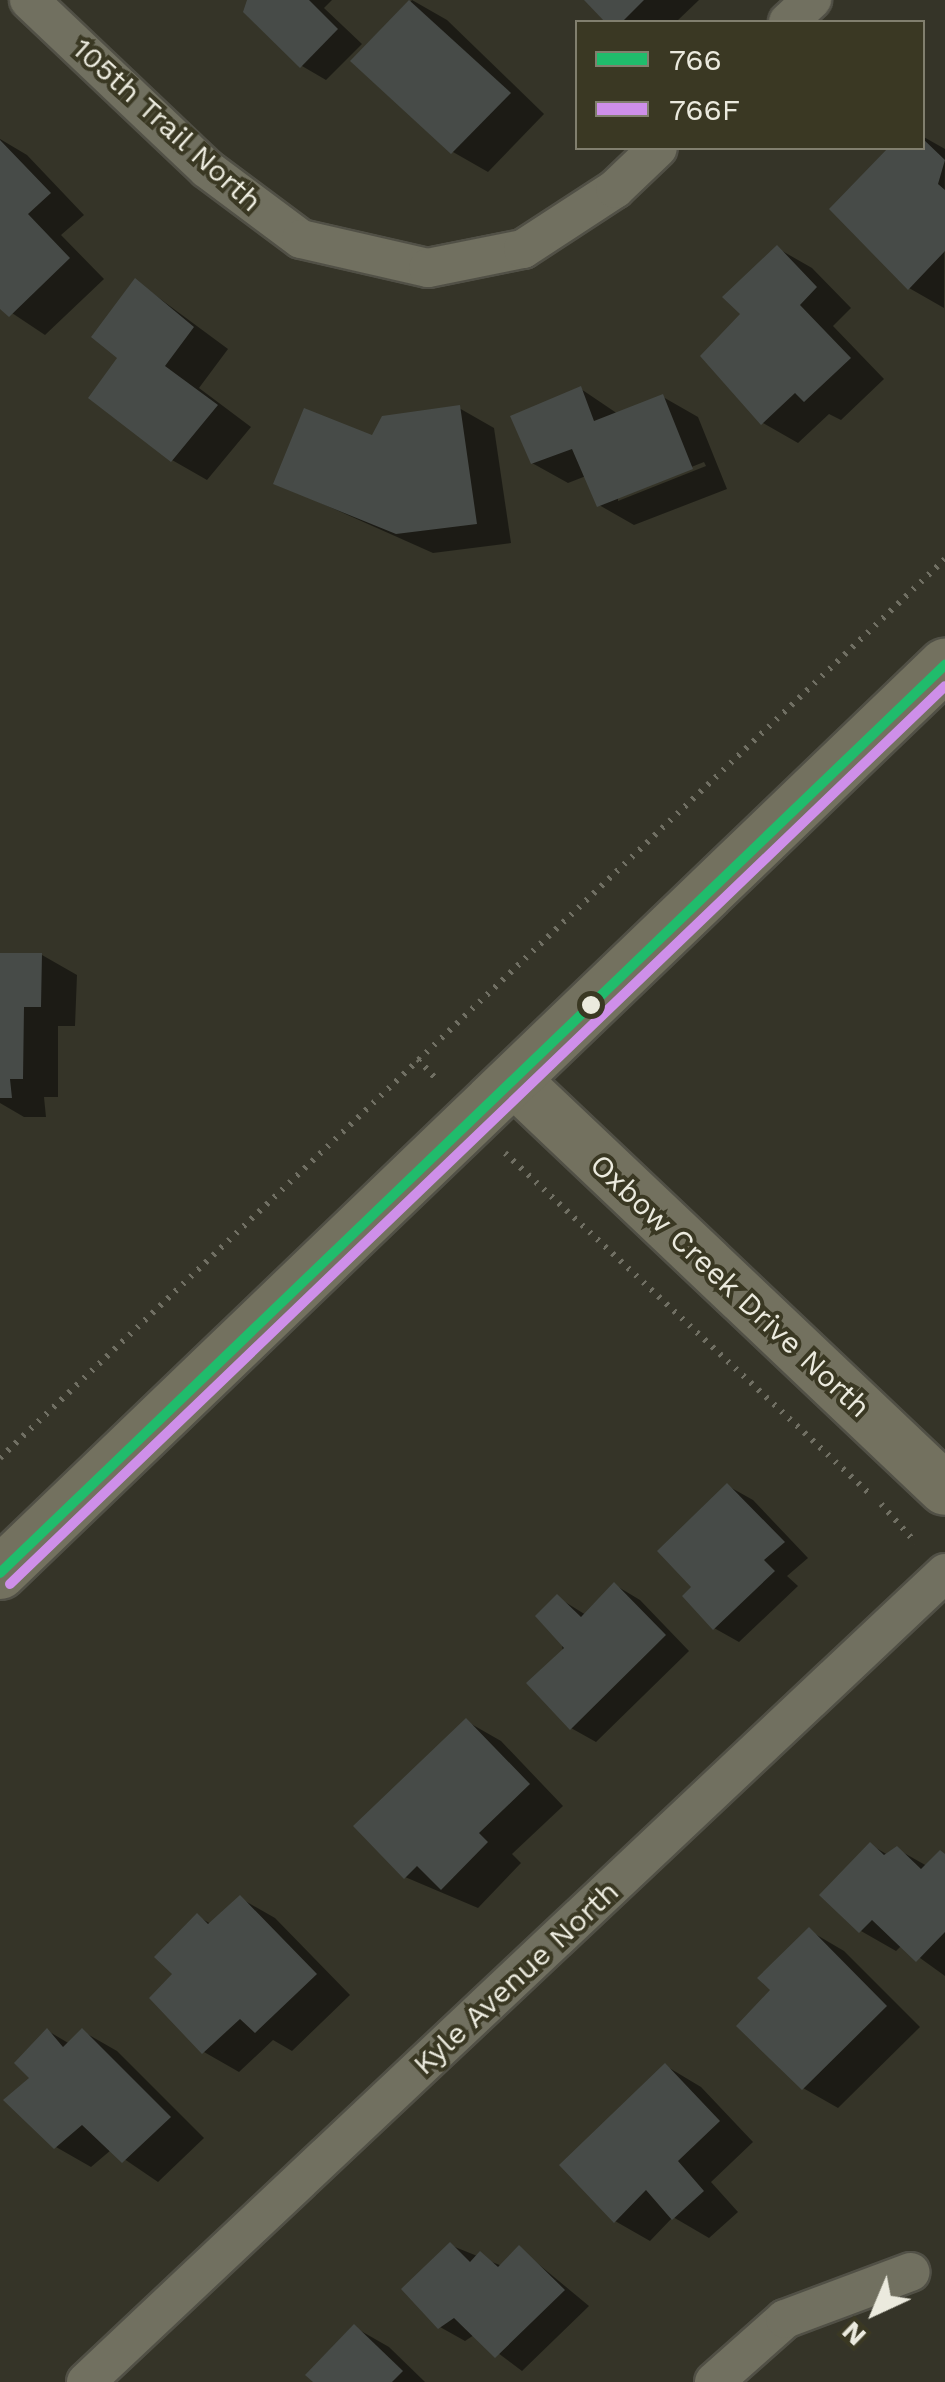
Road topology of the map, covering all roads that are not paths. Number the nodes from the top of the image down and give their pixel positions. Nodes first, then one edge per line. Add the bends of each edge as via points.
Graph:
1 (29, 0) edge
2 (812, 0) edge
3 (790, 20) edge
4 (656, 150) edge
5 (945, 666) edge
6 (516, 1082) junction
7 (945, 1489) edge
8 (0, 1573) edge
9 (945, 1573) edge
10 (911, 2272) dead end
11 (86, 2382) edge
12 (714, 2382) edge

1 - 4 street, 105th Trail North via 207,169 301,239 428,268 524,249 615,189
2 - 3 street
5 - 6 main road
6 - 7 main road, Oxbow Creek Drive North
6 - 8 main road
9 - 11 street, Kyle Avenue North
10 - 12 street via 784,2319

